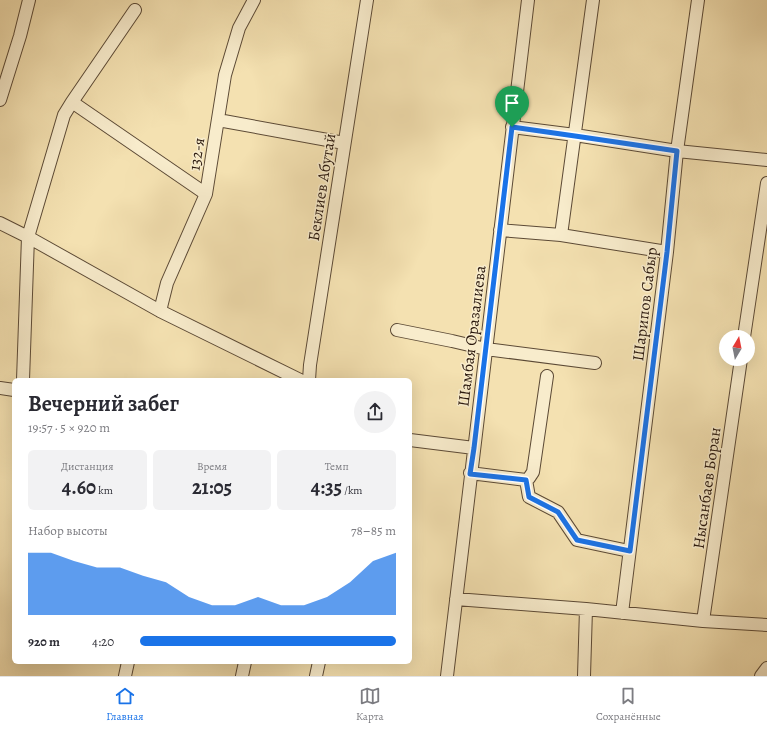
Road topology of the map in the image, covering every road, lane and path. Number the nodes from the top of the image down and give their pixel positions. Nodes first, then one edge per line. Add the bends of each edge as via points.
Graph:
1 (29, 0) edge
2 (254, 0) edge
3 (367, 0) edge
4 (527, 0) edge
5 (593, 0) edge
6 (698, 0) edge
7 (134, 10) dead end
8 (0, 100) edge
9 (72, 102) junction
10 (218, 120) junction
11 (512, 127) junction
12 (575, 136) junction
13 (344, 143) junction
14 (677, 151) junction
15 (767, 160) edge
16 (767, 183) edge
17 (206, 194) junction
18 (0, 223) edge
19 (500, 230) junction
20 (561, 236) junction
21 (28, 237) junction
22 (667, 252) junction
23 (160, 311) junction
24 (397, 330) dead end
25 (745, 330) edge
26 (486, 349) junction
27 (595, 363) dead end
28 (740, 366) edge
29 (547, 376) dead end
30 (23, 378) edge
31 (296, 378) edge
32 (309, 378) edge
33 (0, 388) edge
34 (12, 390) edge
35 (412, 440) edge
36 (474, 448) junction
37 (470, 474) junction
38 (526, 480) junction
39 (630, 551) junction
40 (456, 599) junction
41 (586, 609) junction
42 (622, 613) junction
43 (703, 621) junction
44 (767, 625) edge
45 (128, 664) edge
46 (245, 664) edge
47 (319, 664) edge
48 (767, 668) edge
49 (125, 676) edge
50 (242, 676) edge
51 (316, 676) edge
52 (447, 676) edge
53 (584, 676) edge
54 (761, 676) edge

1 - 8 street
2 - 10 street, 132-я via 239,28 226,75
3 - 13 street, Беклиев Абутай
4 - 11 street, Шамбая Оразалиева
5 - 12 street
6 - 14 street, Шарипов Сабыр
7 - 9 street
9 - 17 street
9 - 21 street via 64,115
10 - 13 street
10 - 17 street, 132-я
11 - 12 street
11 - 19 street, Шамбая Оразалиева
12 - 14 street
12 - 20 street
13 - 32 street, Беклиев Абутай
14 - 15 street
14 - 22 street, Шарипов Сабыр
16 - 25 street
17 - 23 street, 132-я via 167,283
18 - 21 street
19 - 20 street
19 - 26 street, Шамбая Оразалиева
20 - 22 street
21 - 23 street
21 - 30 street
22 - 39 street, Шарипов Сабыр
23 - 31 street
24 - 26 street
26 - 27 street
26 - 36 street, Шамбая Оразалиева
28 - 43 street, Нысанбаев Боран
29 - 38 street via 533,472
33 - 34 street
35 - 36 street
36 - 37 street, Шамбая Оразалиева
37 - 38 street
37 - 40 street, Шамбая Оразалиева
38 - 39 street via 529,497 558,512 577,540
39 - 42 street, Шарипов Сабыр
40 - 41 street
40 - 52 street, Шамбая Оразалиева
41 - 42 street
41 - 53 street
42 - 43 street
43 - 44 street
45 - 49 street
46 - 50 street
47 - 51 street
48 - 54 street

